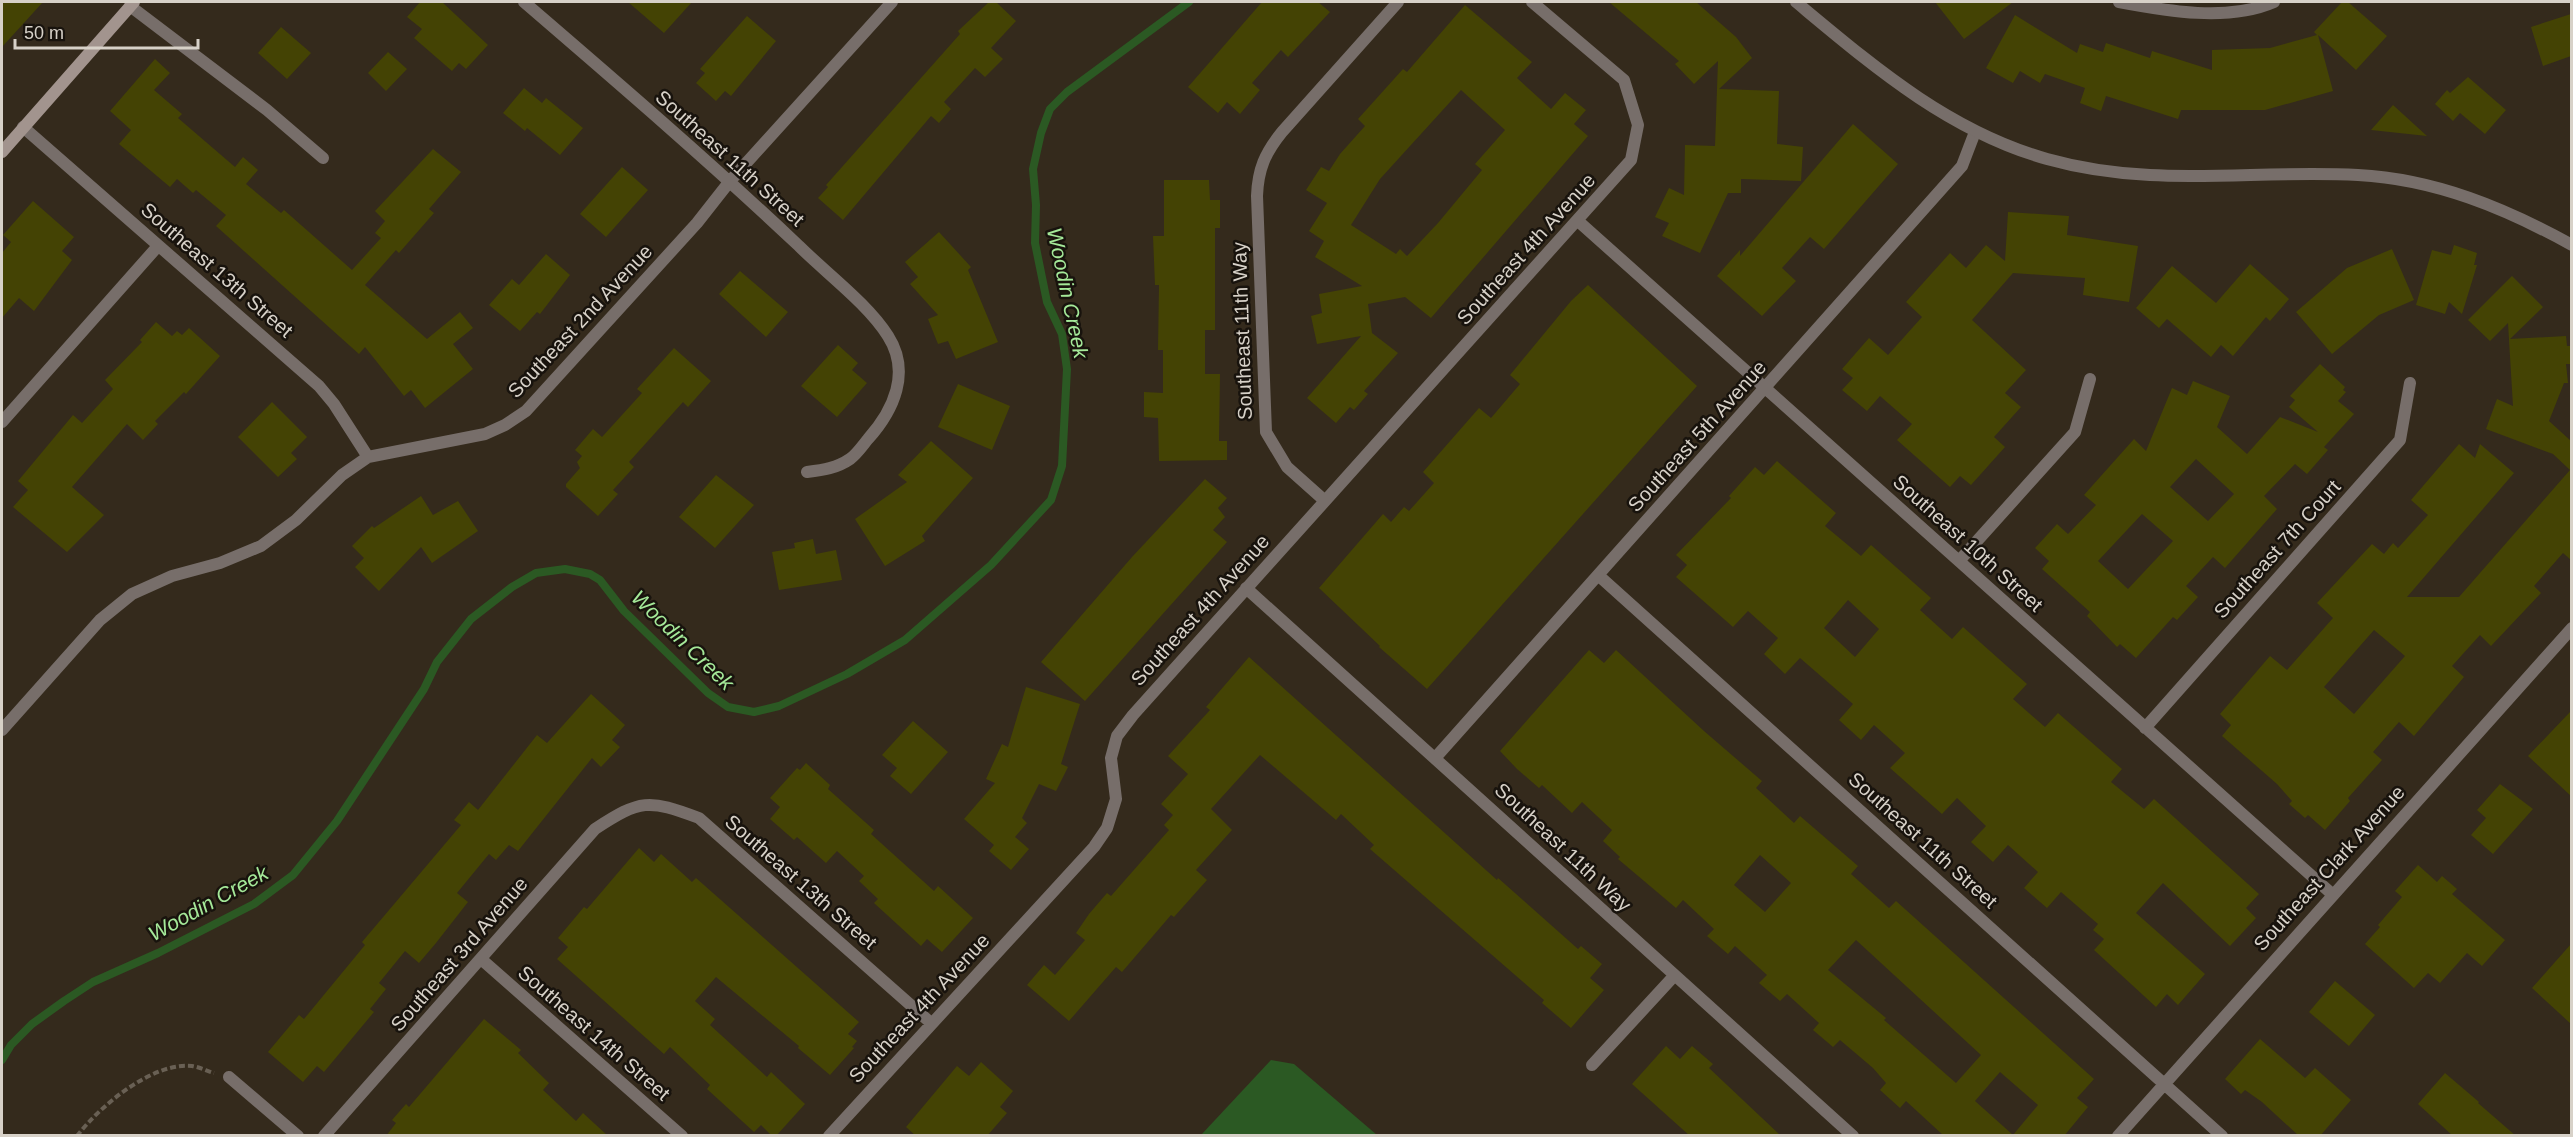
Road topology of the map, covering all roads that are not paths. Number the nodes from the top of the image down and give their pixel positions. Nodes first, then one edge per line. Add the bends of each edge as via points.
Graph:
1 (524, 2) edge
2 (892, 2) edge
3 (1398, 2) edge
4 (1532, 2) edge
5 (1796, 2) edge
6 (2119, 2) edge
7 (2274, 2) edge
8 (132, 4) edge
9 (23, 127) junction
10 (1975, 132) junction
11 (2, 152) edge
12 (323, 158) dead end
13 (730, 182) junction
14 (1578, 221) junction
15 (2571, 245) edge
16 (158, 246) junction
17 (2090, 379) dead end
18 (2410, 383) dead end
19 (1765, 389) junction
20 (2, 422) edge
21 (368, 457) junction
22 (807, 472) dead end
23 (1324, 500) junction
24 (1959, 561) junction
25 (1598, 575) junction
26 (1246, 588) junction
27 (2571, 628) edge
28 (2145, 728) junction
29 (2, 730) edge
30 (1436, 757) junction
31 (630, 807) joint
32 (2332, 894) junction
33 (481, 959) junction
34 (1674, 976) junction
35 (931, 1023) junction
36 (1592, 1065) dead end
37 (229, 1077) road end
38 (2164, 1082) junction
39 (298, 1136) edge
40 (324, 1136) edge
41 (682, 1136) edge
42 (829, 1136) edge
43 (1853, 1136) edge
44 (2118, 1136) edge
45 (2222, 1136) edge

1 - 13 street, Southeast 11th Street
2 - 13 street, Southeast 2nd Avenue
3 - 23 street, Southeast 11th Way via 1282,132 1267,151 1258,172 1266,432 1287,467
4 - 14 street, Southeast 4th Avenue via 1624,80 1638,125 1631,160
5 - 10 street via 1919,99
6 - 7 street via 2212,12 2244,11
8 - 9 main road
8 - 12 street
9 - 11 main road
9 - 16 street, Southeast 13th Street
10 - 15 street via 2047,159 2119,174 2185,178 2339,174 2417,183 2501,209
10 - 19 street, Southeast 5th Avenue via 1962,166
13 - 21 street, Southeast 2nd Avenue via 697,224 526,411 485,434
13 - 22 street, Southeast 11th Street via 866,310 888,335 897,355 900,377 885,420 852,458 832,468
14 - 19 street, Southeast 10th Street
14 - 23 street, Southeast 4th Avenue
16 - 20 street
16 - 21 street, Southeast 13th Street via 319,386
17 - 24 street via 2075,432
18 - 28 street, Southeast 7th Court via 2400,440
19 - 24 street, Southeast 10th Street
19 - 25 street, Southeast 5th Avenue
21 - 29 street, Southeast 2nd Avenue via 261,546 132,594 100,621
23 - 26 street, Southeast 4th Avenue
24 - 28 street, Southeast 10th Street
25 - 30 street, Southeast 5th Avenue
25 - 38 street, Southeast 11th Street
26 - 30 street, Southeast 11th Way
26 - 35 street, Southeast 4th Avenue via 1117,736 1112,758 1116,799 1107,828 1094,846
27 - 32 street, Southeast Clark Avenue
28 - 32 street, Southeast 10th Street
30 - 34 street, Southeast 11th Way
31 - 33 street, Southeast 3rd Avenue via 595,828
31 - 35 street, Southeast 13th Street via 664,805 699,818
32 - 38 street, Southeast Clark Avenue
33 - 40 street, Southeast 3rd Avenue
33 - 41 street, Southeast 14th Street
34 - 36 street
34 - 43 street, Southeast 11th Way
35 - 42 street, Southeast 4th Avenue
37 - 39 street
38 - 44 street, Southeast Clark Avenue
38 - 45 street, Southeast 11th Street

